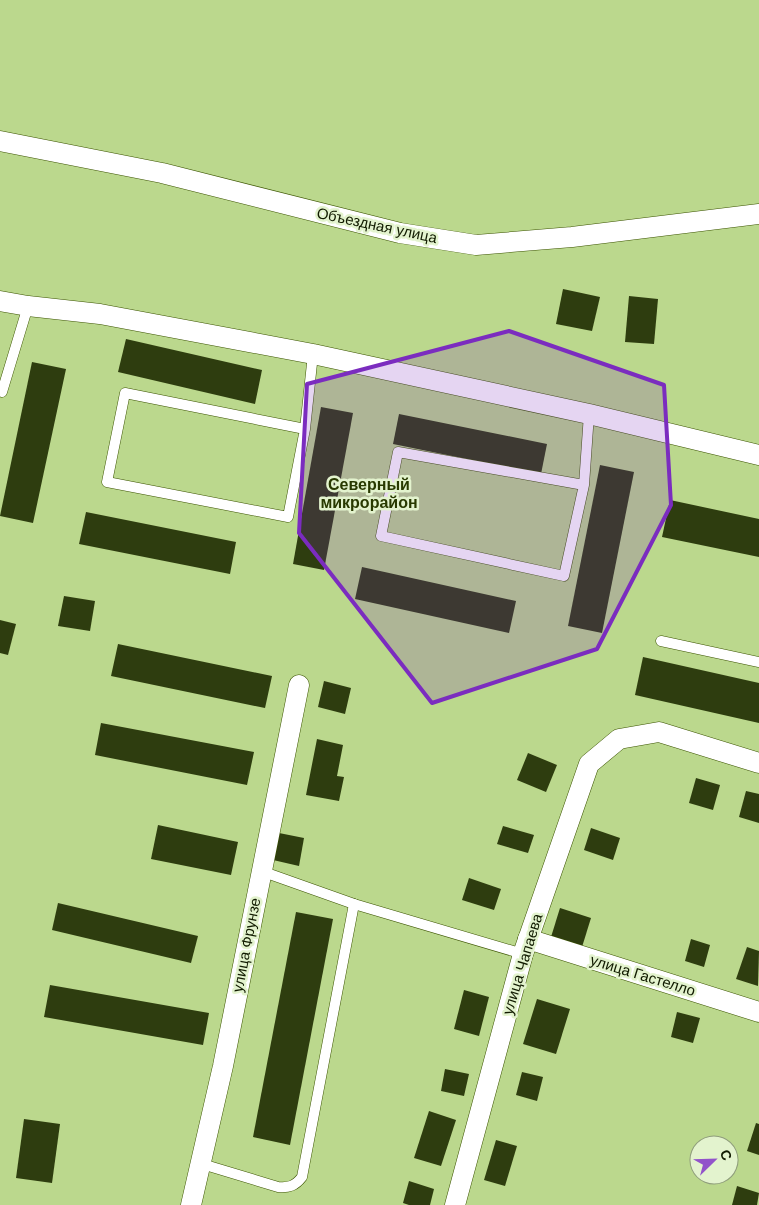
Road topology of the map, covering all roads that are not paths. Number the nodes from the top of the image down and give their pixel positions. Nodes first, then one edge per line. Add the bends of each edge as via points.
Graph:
1 (0, 141) edge
2 (759, 214) edge
3 (0, 301) edge
4 (28, 306) junction
5 (313, 354) junction
6 (1, 395) edge
7 (589, 414) junction
8 (305, 428) junction
9 (759, 455) edge
10 (584, 485) junction
11 (661, 641) dead end
12 (759, 662) edge
13 (298, 685) dead end
14 (759, 763) edge
15 (261, 870) junction
16 (354, 904) junction
17 (525, 947) junction
18 (759, 1012) edge
19 (202, 1164) junction
20 (191, 1205) edge
21 (455, 1205) edge

1 - 2 street, Объездная улица via 162,173 400,233 476,244 572,238
3 - 4 street
4 - 5 street via 100,314
4 - 6 lane
5 - 7 street
5 - 8 lane
7 - 9 street
7 - 10 lane
8 - 8 lane via 288,517 108,482 125,393
10 - 10 lane via 564,576 381,536 398,452
11 - 12 lane
13 - 15 street, улица Фрунзе
14 - 17 street, улица Чапаева via 659,732 618,739 589,764
15 - 16 lane
15 - 19 street, улица Фрунзе
16 - 17 lane
16 - 19 lane via 302,1178 288,1188 278,1187
17 - 18 street, улица Гастелло
17 - 21 street, улица Чапаева
19 - 20 street, улица Фрунзе

